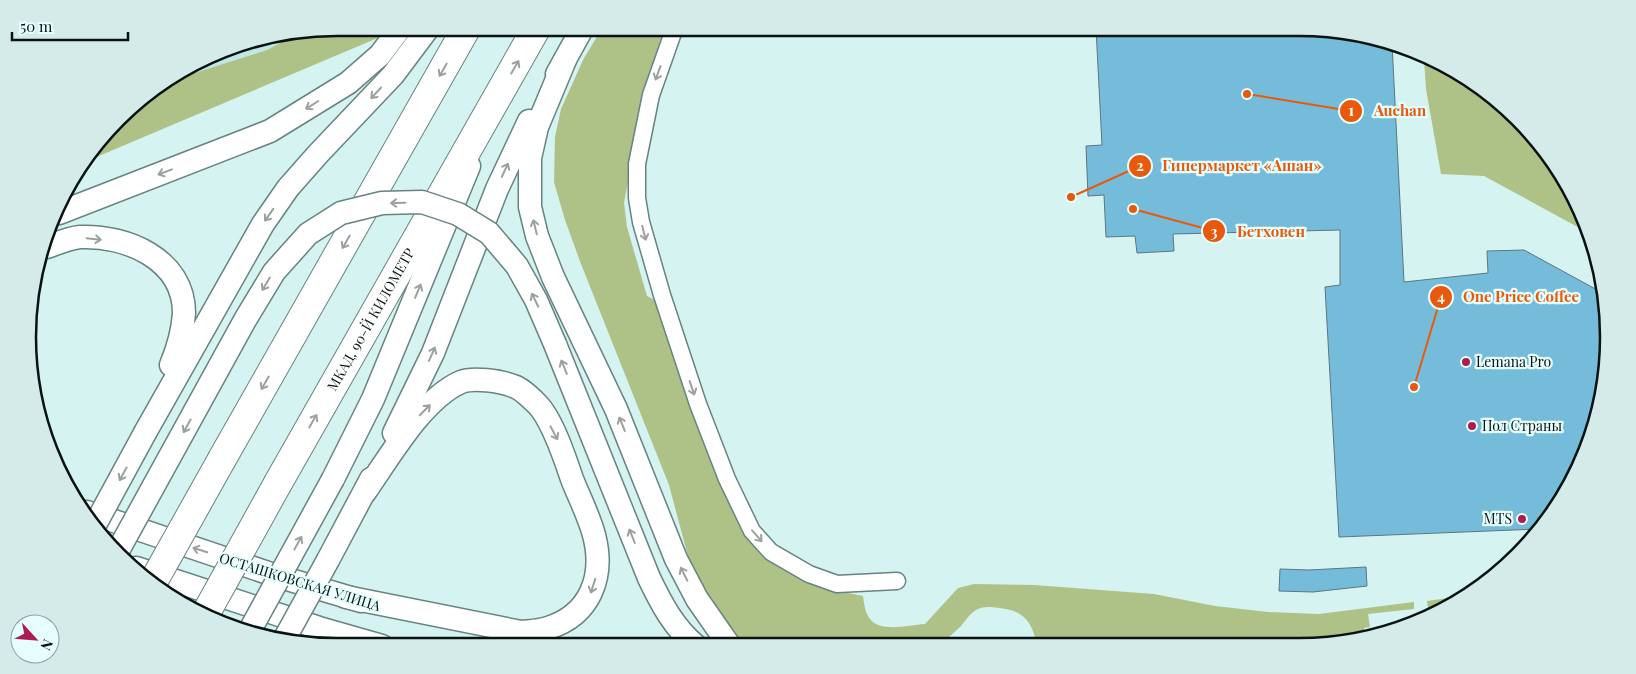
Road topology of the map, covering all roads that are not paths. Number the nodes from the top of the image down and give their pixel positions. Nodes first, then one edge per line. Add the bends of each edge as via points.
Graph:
1 (395, 36) edge
2 (423, 36) edge
3 (462, 36) edge
4 (532, 36) edge
5 (578, 36) edge
6 (672, 36) edge
7 (565, 60) junction
8 (496, 100) junction
9 (64, 211) edge
10 (50, 246) edge
11 (146, 431) junction
12 (365, 492) junction
13 (94, 514) edge
14 (98, 520) edge
15 (121, 546) edge
16 (150, 573) edge
17 (156, 577) edge
18 (897, 581) dead end
19 (346, 597) junction
20 (208, 609) edge
21 (252, 626) edge
22 (319, 628) junction
23 (288, 633) edge
24 (339, 638) edge
25 (354, 638) edge
26 (488, 638) edge
27 (687, 638) edge
28 (723, 638) edge

1 -> 9 main road via 380,55 348,83 270,132
2 -> 11 main road via 393,75 283,195 237,268
3 -> 17 highway, bridge
8 -> 4 highway, МКАД, 90-Й КИЛОМЕТР
5 - 7 main road
6 -> 18 street via 651,94 637,164 637,198 662,295 727,479 752,531 772,552 809,574 837,584
12 -> 7 main road via 433,353 496,189 525,128
28 -> 7 main road via 697,600 676,559 616,409 537,236 530,207 530,158 537,127
20 -> 8 highway, МКАД, 90-Й КИЛОМЕТР, bridge
21 -> 8 main road, bridge via 374,399
10 -> 11 main road via 80,237 129,244 151,254 175,280 184,312 180,340
11 -> 14 main road, bridge
12 -> 19 main road via 420,414 442,394 462,381 490,380 515,386 538,405 556,435 594,535 598,564 594,588 584,606 567,620 546,629 521,632
12 - 23 main road, bridge
19 -> 13 main road, ОСТАШКОВСКАЯ УЛИЦА
27 -> 15 main road, bridge via 664,609 649,578 555,344 517,266 489,233 458,214 422,202 382,203 341,213 308,234 274,272
16 - 22 main road
19 - 26 main road, ОСТАШКОВСКАЯ УЛИЦА
22 - 24 main road
22 - 25 main road

